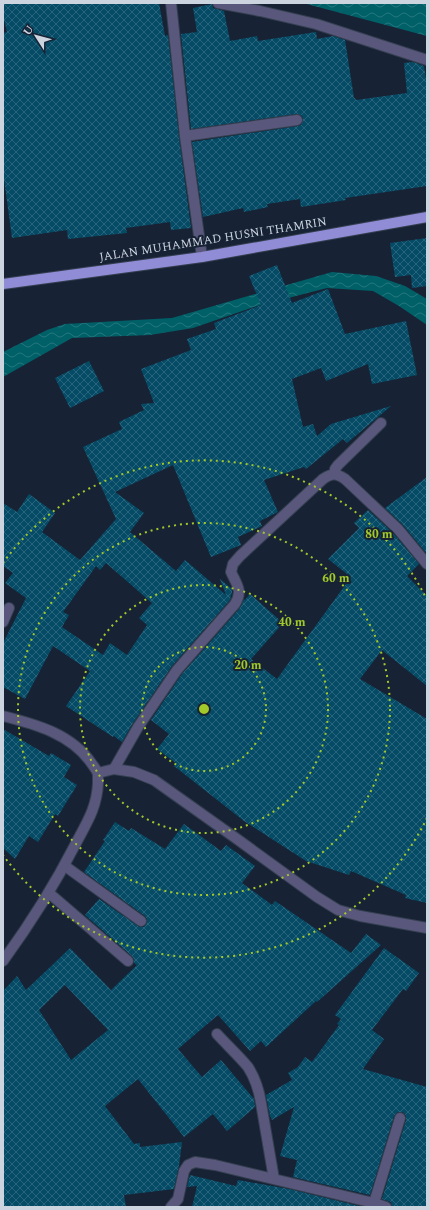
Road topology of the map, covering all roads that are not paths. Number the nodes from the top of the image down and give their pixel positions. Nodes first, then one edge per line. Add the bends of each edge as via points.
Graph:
1 (172, 3) edge
2 (218, 3) edge
3 (427, 60) edge
4 (297, 120) dead end
5 (185, 136) junction
6 (427, 217) edge
7 (202, 256) junction
8 (4, 282) edge
9 (381, 423) dead end
10 (335, 474) junction
11 (427, 564) edge
12 (9, 608) dead end
13 (3, 622) edge
14 (3, 716) edge
15 (114, 769) junction
16 (98, 773) junction
17 (65, 866) junction
18 (49, 893) junction
19 (140, 921) dead end
20 (427, 928) edge
21 (3, 961) edge
22 (128, 961) dead end
23 (217, 1034) dead end
24 (400, 1118) dead end
25 (274, 1179) junction
26 (374, 1203) junction
27 (171, 1207) edge
28 (386, 1207) edge

1 - 5 street
2 - 3 street via 316,24
4 - 5 street
5 - 7 street
6 - 7 main road, JALAN MUHAMMAD HUSNI THAMRIN
7 - 8 main road, JALAN MUHAMMAD HUSNI THAMRIN
9 - 10 street via 338,465
10 - 11 street via 345,479 398,529
10 - 15 street via 329,474 323,479 234,564 231,572 239,589 239,598 177,670 138,726
12 - 13 street
14 - 16 street via 39,726 71,742 88,758
15 - 16 street
15 - 20 street via 134,772 154,780 338,910
16 - 17 street via 97,796 91,816
17 - 18 street
17 - 19 street
18 - 21 street
18 - 22 street
23 - 25 street via 247,1067 259,1090
24 - 26 street
25 - 26 street
25 - 27 street via 195,1162 184,1171 178,1199
26 - 28 street

